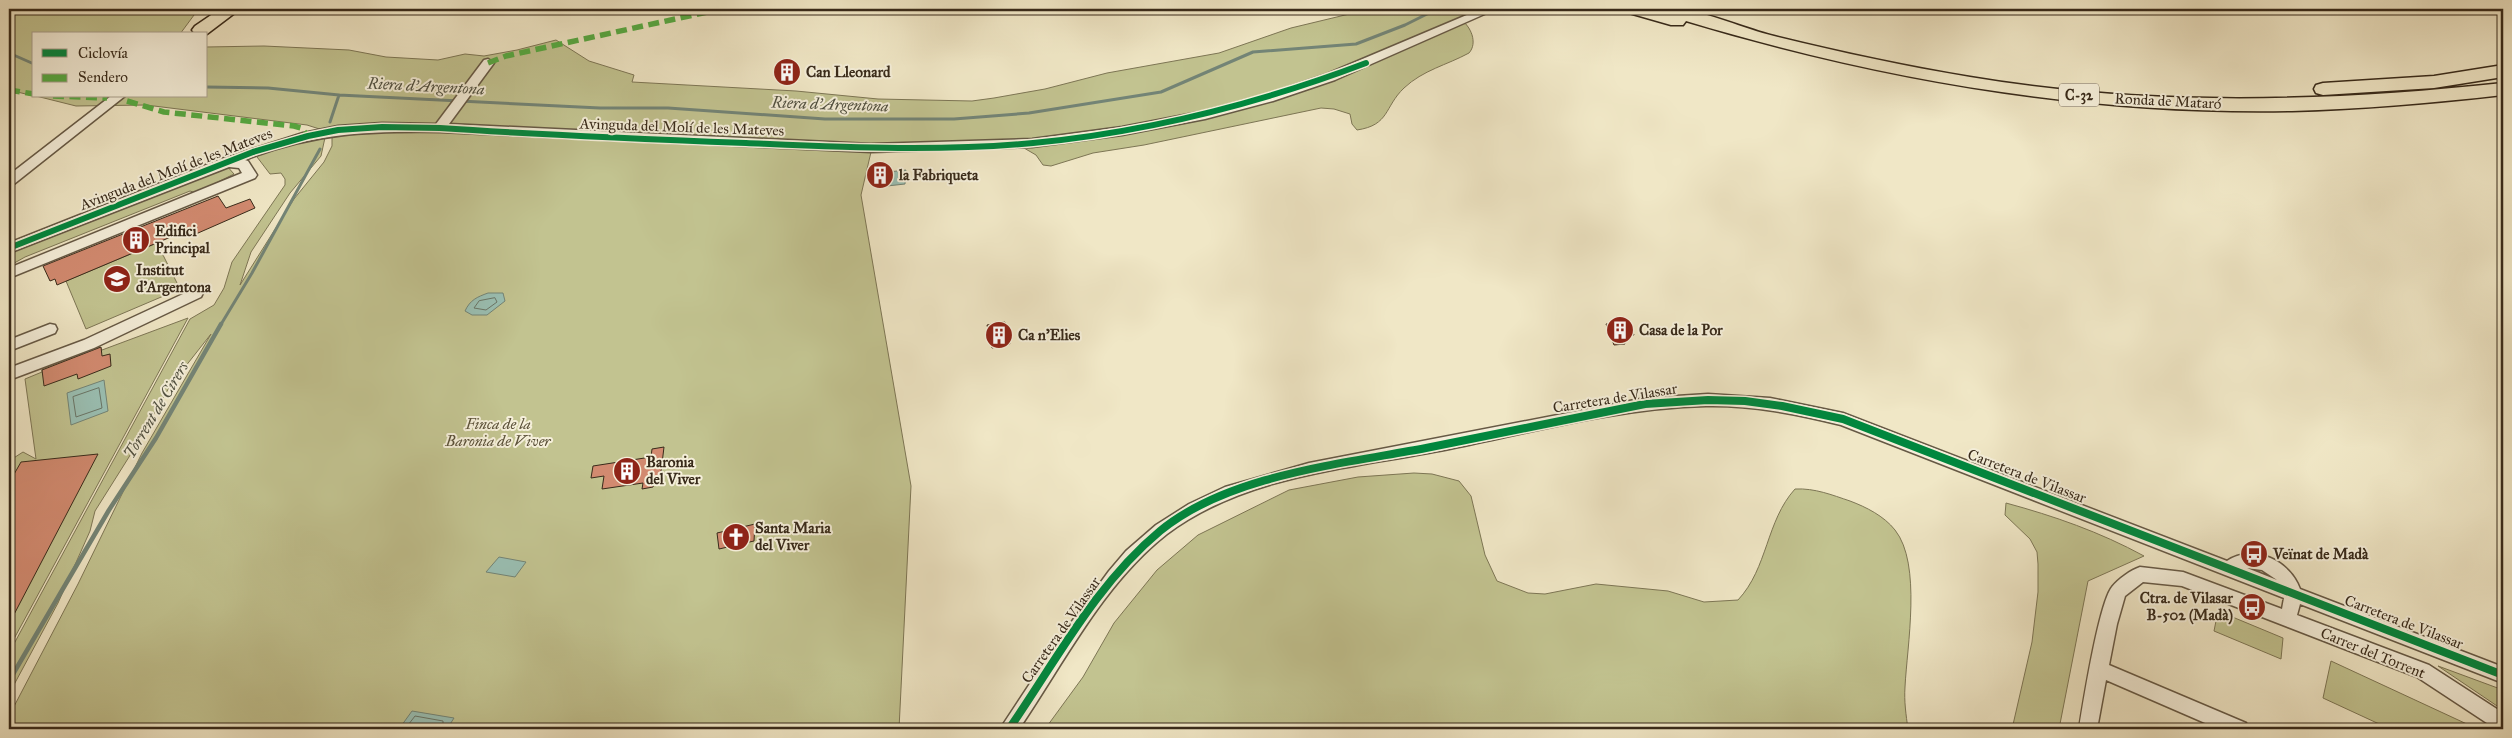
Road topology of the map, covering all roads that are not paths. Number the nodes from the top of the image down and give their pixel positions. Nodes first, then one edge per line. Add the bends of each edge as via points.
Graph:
1 (210, 9) edge
2 (222, 9) edge
3 (231, 9) edge
4 (1490, 9) edge
5 (1635, 9) edge
6 (1663, 9) edge
7 (1703, 9) edge
8 (196, 32) edge
9 (485, 66) dead end
10 (1894, 69) junction
11 (2503, 71) edge
12 (2503, 89) edge
13 (117, 98) edge
14 (443, 124) junction
15 (226, 162) junction
16 (9, 181) edge
17 (9, 248) edge
18 (9, 273) edge
19 (196, 293) dead end
20 (50, 329) dead end
21 (9, 346) edge
22 (9, 374) edge
23 (2228, 569) junction
24 (2293, 594) junction
25 (2235, 600) junction
26 (2287, 620) junction
27 (2100, 669) junction
28 (2503, 675) edge
29 (2503, 723) edge
30 (1009, 729) edge
31 (2088, 729) edge
32 (2239, 729) edge

1 - 8 highway
2 - 8 street
3 - 8 highway
4 - 14 street, Avinguda del Molí de les Mateves via 1331,77 1269,98 1122,131 1032,143 871,148
5 - 10 highway via 1764,46
6 - 10 highway, Ronda de Mataró / C-32 via 1772,42
7 - 11 highway, Ronda de Mataró / C-32 via 1774,29 1896,56 2113,85 2198,90 2347,89 2434,82
9 - 14 street
10 - 12 highway, Ronda de Mataró / C-32 via 2034,91 2202,104 2361,104
13 - 16 street
14 - 15 street, Avinguda del Molí de les Mateves via 338,130 262,149
15 - 17 street, Avinguda del Molí de les Mateves
15 - 18 street via 243,164 250,175
19 - 22 street via 89,344
20 - 21 street
23 - 24 street, Carretera de Vilassar
23 - 25 street
23 - 30 street, Carretera de Vilassar via 1843,420 1746,401 1694,400 1645,404 1286,475 1196,508 1170,524 1133,555 1095,601
24 - 26 street
24 - 28 street, Carretera de Vilassar
25 - 26 street, Carrer del Torrent
25 - 27 street, Carrer del Torrent via 2183,579 2140,574 2118,592
26 - 29 street, Carrer del Torrent via 2423,671
27 - 31 street, Carrer del Torrent
27 - 32 street

